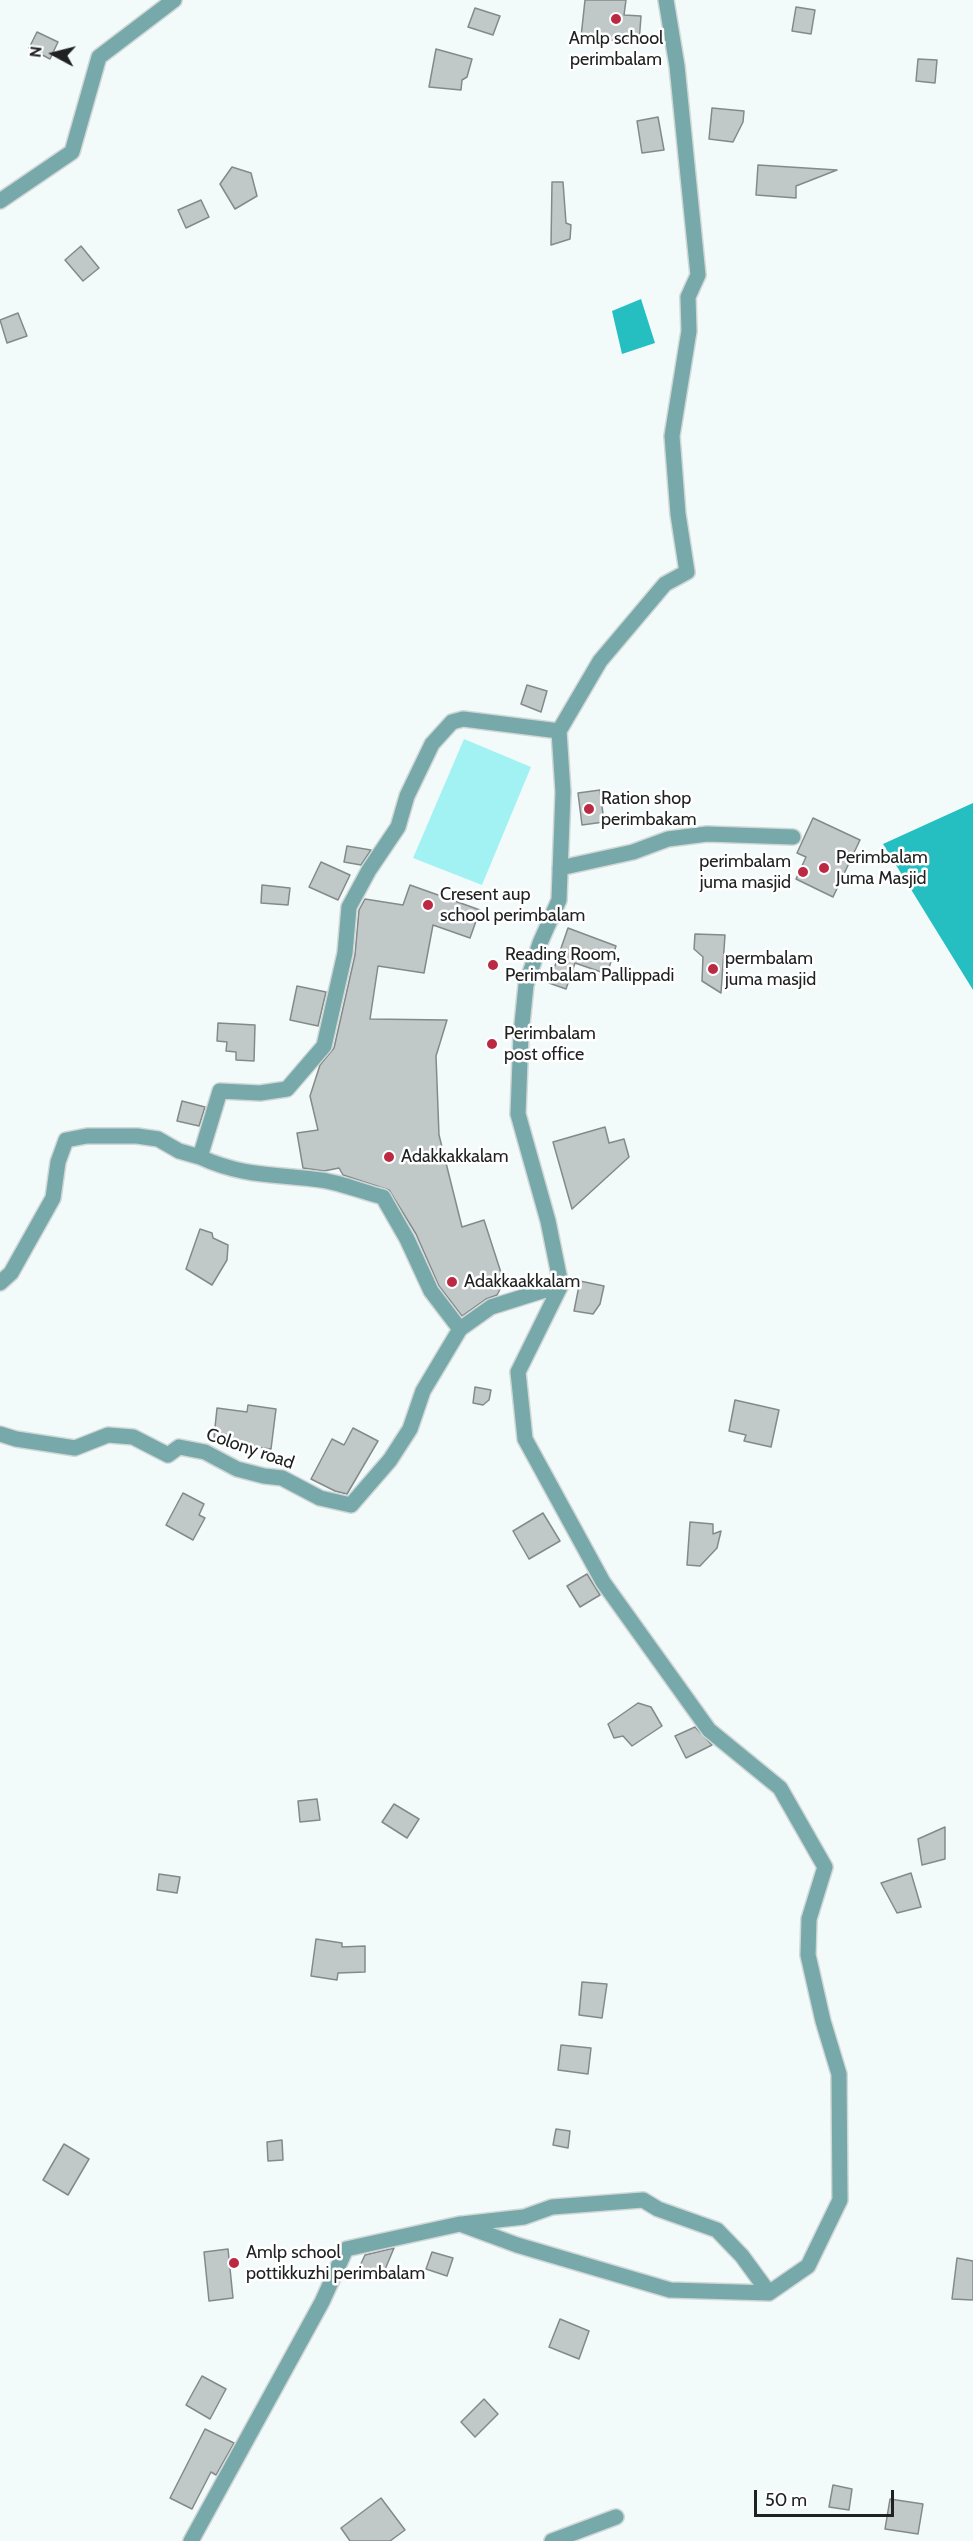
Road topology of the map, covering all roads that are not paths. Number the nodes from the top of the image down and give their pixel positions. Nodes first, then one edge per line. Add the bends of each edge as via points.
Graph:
1 (174, 0) edge
2 (666, 0) edge
3 (0, 201) edge
4 (559, 731) junction
5 (793, 837) dead end
6 (560, 868) junction
7 (200, 1157) junction
8 (0, 1283) edge
9 (561, 1285) junction
10 (460, 1329) junction
11 (0, 1434) edge
12 (460, 2224) junction
13 (769, 2293) junction
14 (616, 2517) dead end
15 (191, 2541) edge
16 (552, 2541) edge

1 - 3 street via 99,57 72,152
2 - 4 street via 677,66 698,275 687,297 689,331 672,436 687,572 665,584 600,661
4 - 6 street via 563,792
4 - 7 street via 463,719 452,722 438,737 407,796 398,827 349,907 345,953 324,1046 287,1089 260,1093 220,1090
5 - 6 street via 707,834 668,839 633,852
6 - 9 street via 559,900 526,985 518,1114 548,1221
7 - 8 street via 137,1136 66,1140 53,1198 11,1273
7 - 10 street via 225,1168 322,1180 383,1197 431,1291
9 - 10 street via 491,1307
9 - 13 street via 518,1372 525,1439 603,1582 709,1730 780,1788 825,1867 809,1919 808,1955 839,2074 840,2200 808,2266
10 - 11 street, Colony road via 423,1390 410,1429 390,1460 351,1504 320,1498 282,1478 237,1468 205,1452 179,1447 168,1455 134,1437 108,1435 75,1448
12 - 13 street via 670,2290
12 - 13 street via 524,2217 552,2207 643,2200 717,2229
12 - 15 street via 346,2249 322,2302
14 - 16 street

